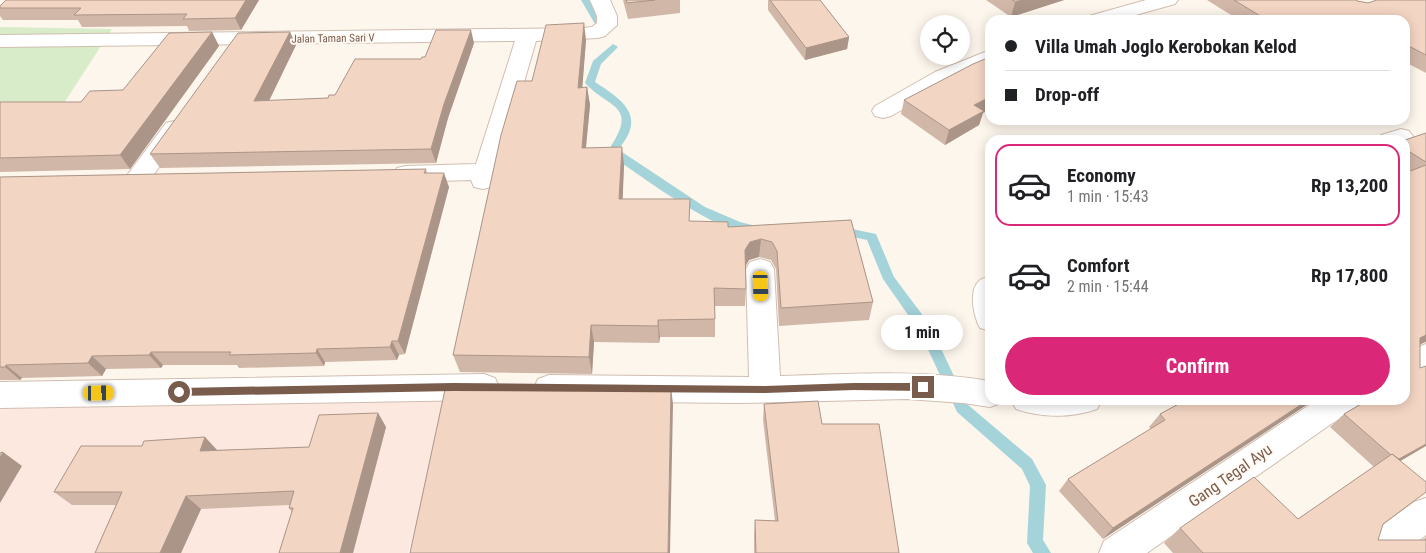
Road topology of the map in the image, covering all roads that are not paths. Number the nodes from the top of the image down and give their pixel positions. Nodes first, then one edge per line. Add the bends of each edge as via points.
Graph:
1 (600, 0) edge
2 (1168, 0) edge
3 (1114, 15) edge
4 (527, 36) junction
5 (237, 39) junction
6 (0, 41) edge
7 (985, 58) edge
8 (220, 62) edge
9 (187, 109) edge
10 (883, 111) dead end
11 (385, 174) edge
12 (167, 179) edge
13 (760, 269) dead end
14 (1426, 356) edge
15 (1410, 364) edge
16 (765, 390) junction
17 (984, 393) edge
18 (0, 395) edge
19 (1336, 405) edge
20 (1426, 514) edge
21 (1117, 553) edge
22 (1374, 553) edge

1 - 4 street, Jalan Taman Sari V via 607,16 606,25 598,32
2 - 3 street
4 - 5 street, Jalan Taman Sari V
4 - 11 street via 484,176
5 - 6 street, Jalan Taman Sari V
5 - 8 street
7 - 10 street via 943,77
9 - 12 street via 127,180
13 - 16 street
14 - 15 street
16 - 17 street via 854,386 923,387
16 - 18 street via 516,388
19 - 21 street, Gang Tegal Ayu
20 - 22 street

